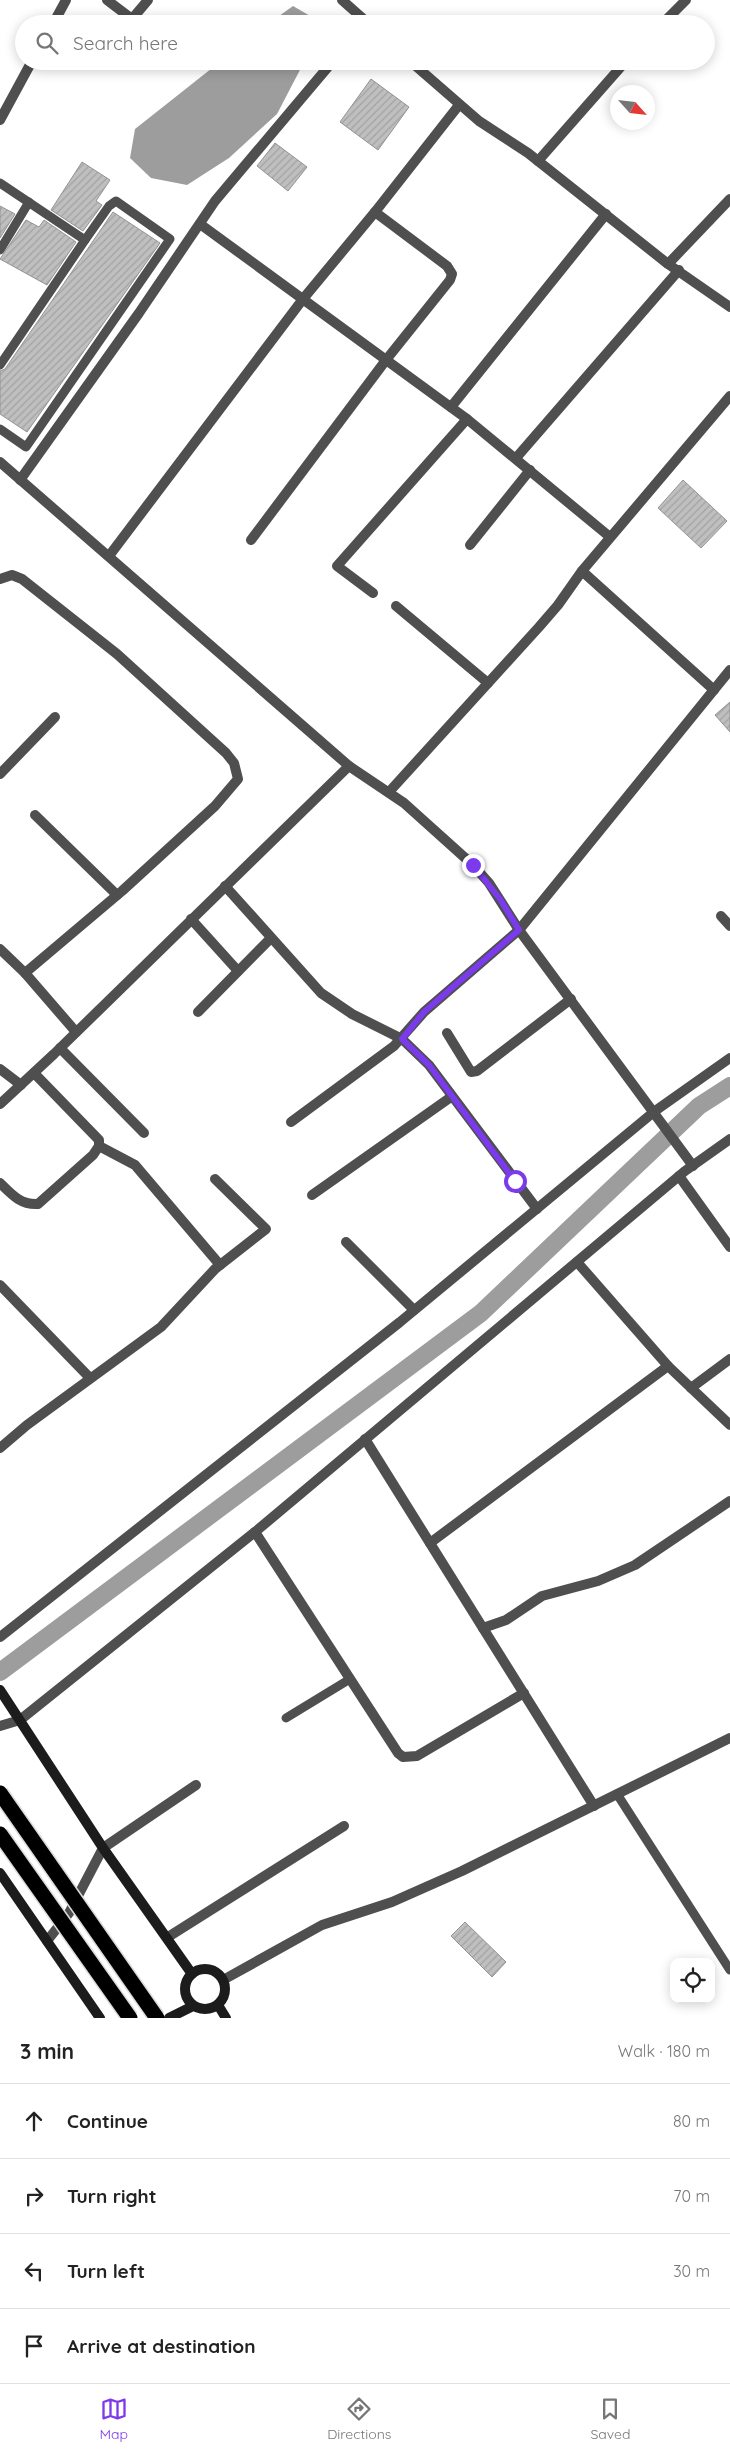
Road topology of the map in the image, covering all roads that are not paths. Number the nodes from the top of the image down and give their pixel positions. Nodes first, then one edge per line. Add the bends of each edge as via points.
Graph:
1 (66, 0) edge
2 (107, 0) edge
3 (148, 0) edge
4 (342, 0) edge
5 (686, 0) edge
6 (58, 15) edge
7 (127, 15) edge
8 (135, 15) edge
9 (358, 15) edge
10 (671, 15) edge
11 (27, 70) edge
12 (325, 70) edge
13 (420, 70) edge
14 (618, 70) edge
15 (459, 105) junction
16 (0, 120) edge
17 (538, 161) junction
18 (0, 182) edge
19 (730, 198) edge
20 (29, 202) junction
21 (375, 212) junction
22 (606, 214) junction
23 (200, 224) junction
24 (85, 240) junction
25 (0, 250) edge
26 (668, 264) junction
27 (679, 270) junction
28 (303, 299) junction
29 (730, 307) edge
30 (386, 360) junction
31 (0, 365) edge
32 (730, 396) edge
33 (451, 407) junction
34 (467, 418) junction
35 (0, 429) edge
36 (516, 458) junction
37 (0, 462) edge
38 (530, 470) junction
39 (20, 480) junction
40 (610, 537) junction
41 (251, 540) dead end
42 (470, 545) dead end
43 (109, 556) junction
44 (582, 571) junction
45 (0, 579) edge
46 (373, 593) dead end
47 (396, 606) dead end
48 (730, 670) edge
49 (488, 683) junction
50 (714, 690) junction
51 (55, 717) dead end
52 (349, 766) junction
53 (0, 774) edge
54 (389, 792) junction
55 (35, 814) dead end
56 (225, 886) junction
57 (117, 895) junction
58 (721, 916) dead end
59 (191, 919) junction
60 (730, 926) edge
61 (519, 930) junction
62 (271, 938) junction
63 (0, 949) edge
64 (238, 971) junction
65 (25, 973) junction
66 (572, 999) junction
67 (198, 1012) dead end
68 (76, 1032) junction
69 (447, 1033) dead end
70 (402, 1039) junction
71 (60, 1048) junction
72 (730, 1058) edge
73 (0, 1069) edge
74 (34, 1073) junction
75 (21, 1084) junction
76 (451, 1097) junction
77 (0, 1104) edge
78 (657, 1115) junction
79 (291, 1122) dead end
80 (144, 1133) dead end
81 (730, 1139) edge
82 (99, 1146) junction
83 (693, 1166) junction
84 (679, 1176) junction
85 (214, 1179) dead end
86 (0, 1183) edge
87 (312, 1195) dead end
88 (537, 1209) junction
89 (346, 1242) dead end
90 (730, 1247) edge
91 (577, 1262) junction
92 (220, 1265) junction
93 (0, 1285) edge
94 (414, 1310) junction
95 (730, 1359) edge
96 (668, 1366) junction
97 (90, 1378) junction
98 (691, 1388) junction
99 (730, 1425) edge
100 (365, 1439) junction
101 (0, 1448) edge
102 (730, 1501) edge
103 (255, 1532) junction
104 (430, 1544) junction
105 (483, 1628) junction
106 (0, 1637) edge
107 (350, 1679) junction
108 (0, 1690) edge
109 (524, 1693) junction
110 (286, 1718) dead end
111 (20, 1720) junction
112 (0, 1726) edge
113 (730, 1738) edge
114 (196, 1785) dead end
115 (0, 1793) edge
116 (617, 1794) junction
117 (594, 1806) junction
118 (344, 1826) dead end
119 (0, 1834) edge
120 (103, 1848) junction
121 (0, 1873) edge
122 (168, 1937) junction
123 (47, 1941) junction
124 (730, 1970) edge
125 (192, 1974) junction
126 (223, 1980) junction
127 (218, 2005) junction
128 (193, 2006) junction
129 (100, 2018) edge
130 (130, 2018) edge
131 (156, 2018) edge
132 (170, 2018) edge
133 (226, 2018) edge

1 - 6 street
2 - 7 street
3 - 8 street
4 - 9 street
5 - 10 street
11 - 16 street
12 - 23 street via 229,182
13 - 15 street
14 - 17 street
15 - 17 street
15 - 21 street
17 - 22 street
18 - 20 lane
19 - 26 street
20 - 24 lane
20 - 25 lane
21 - 28 street
21 - 30 street via 447,266 452,274
22 - 26 street
22 - 33 street
23 - 28 street
23 - 39 street
24 - 31 lane
24 - 35 lane via 109,206 116,202 170,239 26,447
26 - 27 street
27 - 29 street
27 - 36 street
28 - 30 street
28 - 43 street
30 - 33 street
30 - 41 street
32 - 40 street
33 - 34 street
34 - 36 street
34 - 46 street via 337,566
36 - 38 street
37 - 39 street
38 - 40 street
38 - 42 street
39 - 43 street
40 - 44 street
43 - 52 street
44 - 49 street via 558,605
44 - 50 street
45 - 57 street via 12,575 35,588 145,679 226,753 238,771 232,790
47 - 49 street
48 - 50 street
49 - 54 street
50 - 61 street
51 - 53 street
52 - 54 street
52 - 56 street
54 - 61 street via 473,865
55 - 57 street
56 - 59 street
56 - 62 street
57 - 65 street
58 - 60 street
59 - 64 street
59 - 68 street
61 - 66 street
61 - 70 street via 424,1012
62 - 64 street
62 - 70 street via 321,993 352,1014
63 - 65 street
64 - 67 street
65 - 68 street
66 - 69 street via 477,1071 471,1072
66 - 78 street
68 - 71 street
70 - 76 street via 429,1065
70 - 79 street
71 - 74 street
71 - 80 street
72 - 78 street
73 - 75 street
74 - 75 street
74 - 82 street via 99,1140
75 - 77 street
76 - 87 street
76 - 88 street
78 - 83 street
78 - 88 street
81 - 83 street
82 - 86 street via 38,1204 20,1201
82 - 92 street via 135,1165
83 - 84 street
84 - 90 street
84 - 91 street
85 - 92 street via 266,1229
88 - 94 street
89 - 94 street
91 - 96 street
91 - 100 street
92 - 97 street via 162,1327
93 - 97 street
94 - 106 street
95 - 98 street
96 - 98 street
96 - 104 street
97 - 101 street
98 - 99 street
100 - 103 street
100 - 104 street
102 - 105 street via 635,1565 598,1581 542,1596 506,1620
103 - 107 street
103 - 111 street
104 - 105 street
105 - 109 street
107 - 109 street via 398,1753 410,1758
107 - 110 lane
108 - 111 street
109 - 117 street
111 - 112 street
111 - 120 street
113 - 116 street
114 - 120 street
115 - 131 highway, bridge
116 - 117 street
116 - 124 lane
117 - 126 street via 392,1902 322,1925
118 - 122 street
119 - 130 highway, bridge
120 - 122 street
120 - 123 street via 69,1913
121 - 123 street
122 - 125 street
123 - 129 street
125 - 126 street via 209,1969
125 - 128 street via 186,1981 185,1990
126 - 127 street via 224,1997
127 - 128 street via 210,2009
127 - 133 street
128 - 132 street

